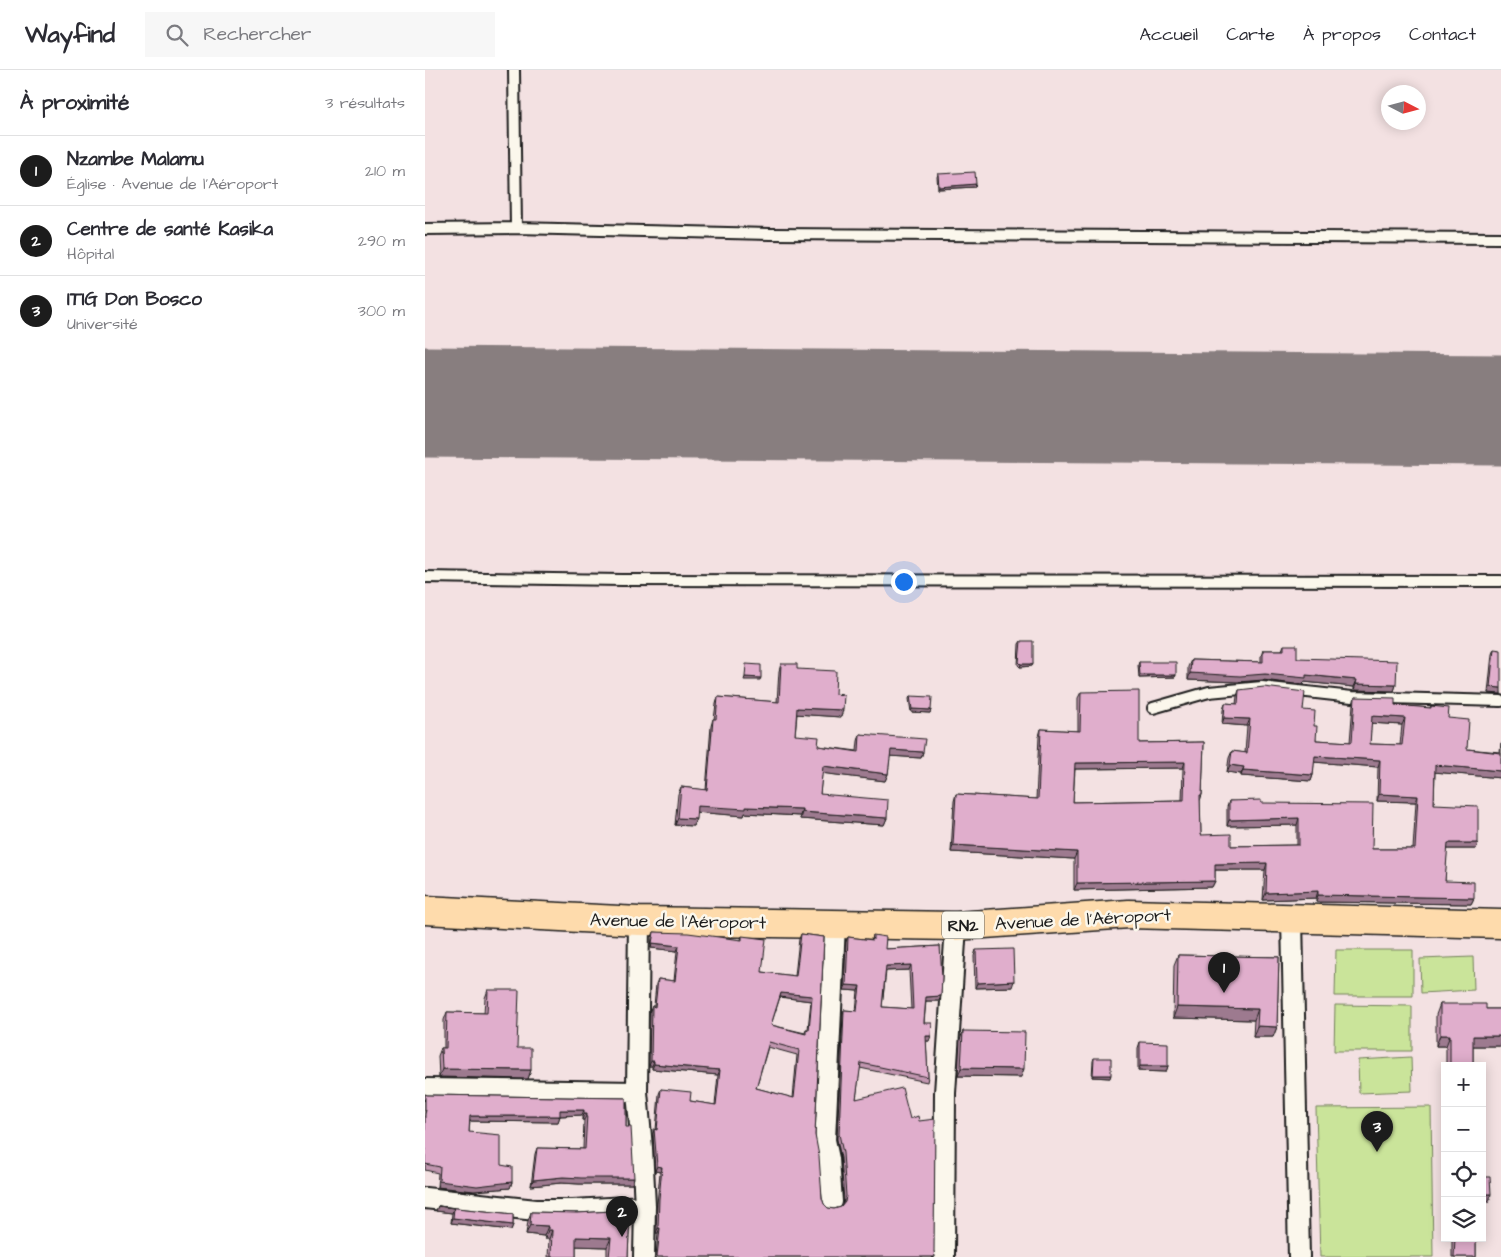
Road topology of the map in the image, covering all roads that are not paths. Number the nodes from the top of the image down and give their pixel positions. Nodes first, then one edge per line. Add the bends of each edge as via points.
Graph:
1 (514, 70) edge
2 (516, 228) junction
3 (425, 229) edge
4 (1501, 238) edge
5 (425, 576) edge
6 (1501, 581) edge
7 (1501, 701) edge
8 (1153, 708) dead end
9 (425, 910) edge
10 (1292, 918) junction
11 (639, 921) junction
12 (835, 924) junction
13 (1501, 924) edge
14 (956, 926) junction
15 (425, 1088) edge
16 (637, 1092) junction
17 (425, 1198) edge
18 (832, 1202) dead end
19 (645, 1206) junction
20 (644, 1257) edge
21 (944, 1257) edge
22 (1299, 1257) edge

1 - 2 lane
2 - 3 lane
2 - 4 lane via 771,234
5 - 6 lane via 623,580
7 - 8 lane via 1352,697 1263,687 1209,692
9 - 11 highway, Avenue de l'Aéroport / RN2
10 - 13 highway, Avenue de l'Aéroport / RN2
10 - 14 highway, Avenue de l'Aéroport / RN2 via 1129,914
10 - 22 street
11 - 12 highway, Avenue de l'Aéroport / RN2
11 - 16 street
12 - 14 highway, Avenue de l'Aéroport / RN2
12 - 18 street via 825,1140
14 - 21 street via 945,1093
15 - 16 street
16 - 19 street
17 - 19 street via 536,1210
19 - 20 street

